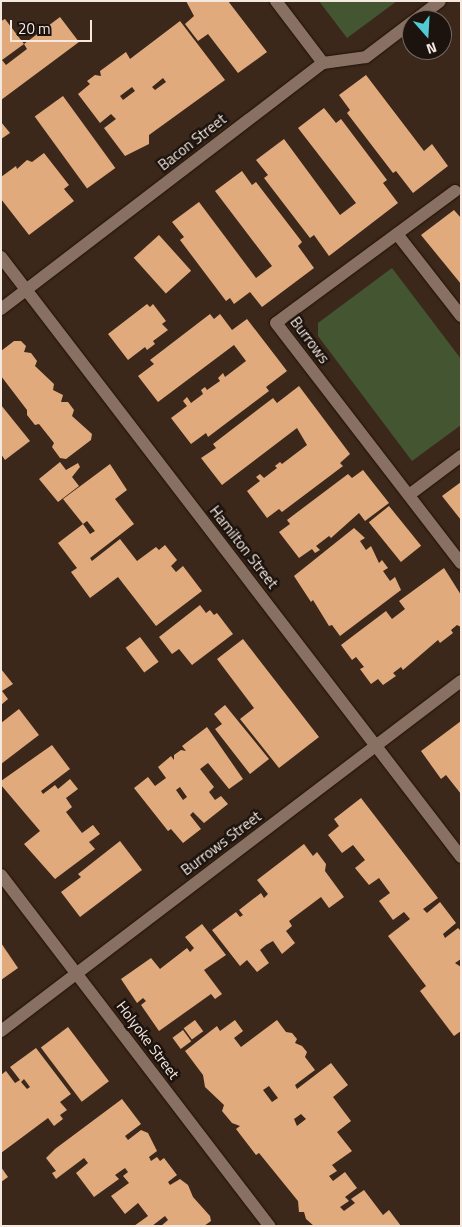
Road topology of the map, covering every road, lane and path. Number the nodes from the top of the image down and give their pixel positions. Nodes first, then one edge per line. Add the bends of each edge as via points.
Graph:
1 (276, 1) edge
2 (440, 1) edge
3 (428, 10) edge
4 (402, 30) edge
5 (322, 63) junction
6 (454, 191) dead end
7 (397, 234) junction
8 (1, 257) edge
9 (26, 290) junction
10 (1, 309) edge
11 (461, 316) edge
12 (461, 456) edge
13 (409, 495) junction
14 (461, 563) edge
15 (461, 681) edge
16 (376, 746) junction
17 (461, 858) edge
18 (1, 875) edge
19 (76, 974) junction
20 (1, 1031) edge
21 (269, 1226) edge

1 - 5 street
2 - 3 street
4 - 5 street, Bacon Street via 366,57
5 - 9 street, Bacon Street
6 - 7 street, Burrows
7 - 11 street
7 - 13 street, Burrows via 276,323
8 - 9 street, Hamilton Street
9 - 10 street, Bacon Street
9 - 16 street, Hamilton Street
12 - 13 street
13 - 14 street, Burrows
15 - 16 street, Burrows Street
16 - 17 street, Hamilton Street
16 - 19 street, Burrows Street
18 - 19 street, Holyoke Street
19 - 20 street, Burrows Street
19 - 21 street, Holyoke Street

